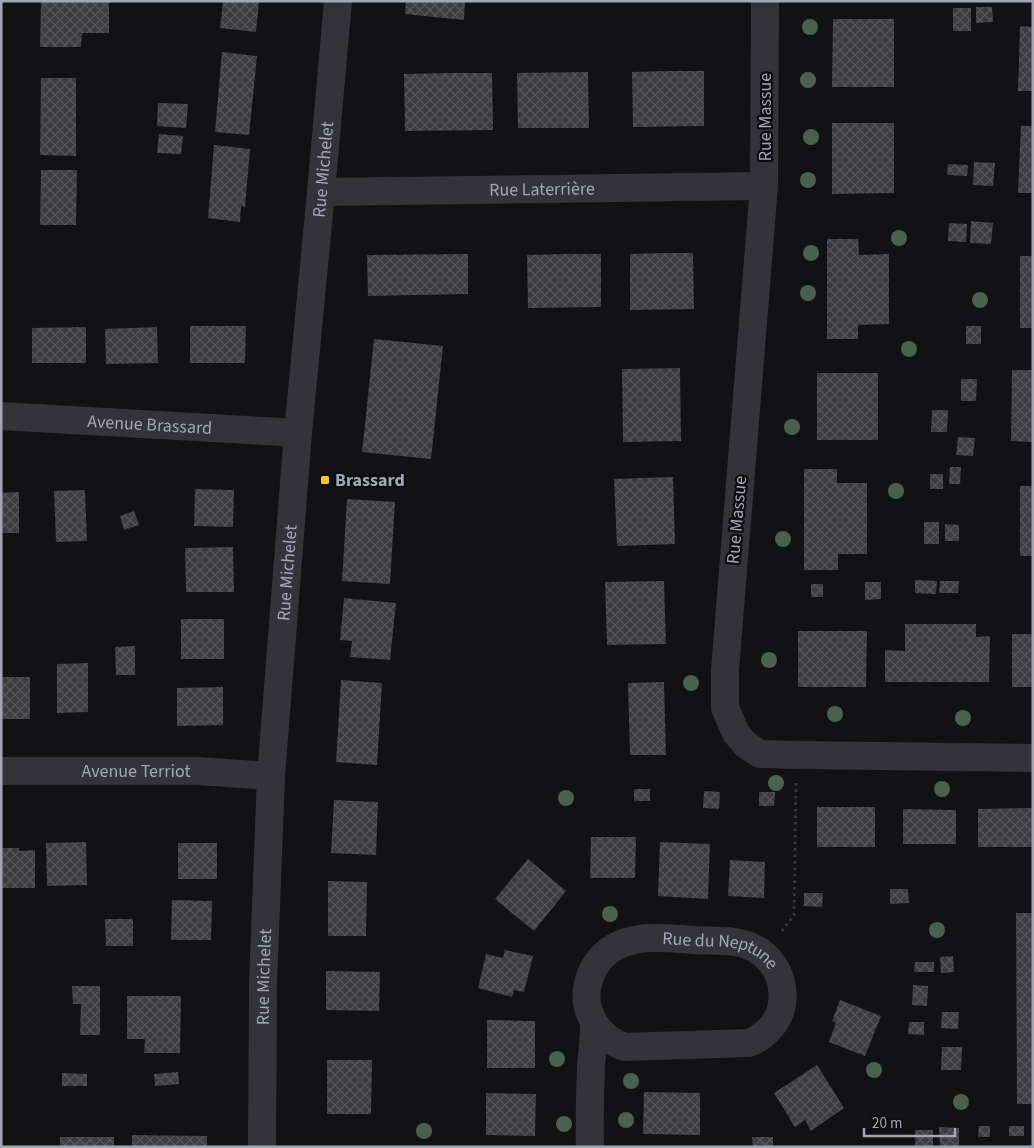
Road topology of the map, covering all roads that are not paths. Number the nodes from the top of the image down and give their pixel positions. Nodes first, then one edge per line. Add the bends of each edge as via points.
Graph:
1 (338, 1) edge
2 (765, 1) edge
3 (764, 186) junction
4 (321, 192) junction
5 (1, 416) edge
6 (298, 434) junction
7 (1033, 758) edge
8 (1, 771) edge
9 (271, 776) junction
10 (594, 1023) junction
11 (262, 1147) edge
12 (590, 1147) edge

1 - 4 street, Rue Michelet
2 - 3 street, Rue Massue
3 - 4 street, Rue Laterrière
3 - 7 street, Rue Massue via 725,670 726,708 736,733 760,754
4 - 6 street, Rue Michelet
5 - 6 street, Avenue Brassard
6 - 9 street, Rue Michelet
8 - 9 street, Avenue Terriot via 198,771
9 - 11 street, Rue Michelet via 263,985
10 - 10 street, Rue du Neptune via 602,1034 624,1047 749,1043 768,1031 775,1022 782,1005 781,980 764,954 736,942 647,938 630,941 606,953 590,975 586,994
10 - 12 street, Rue du Neptune

